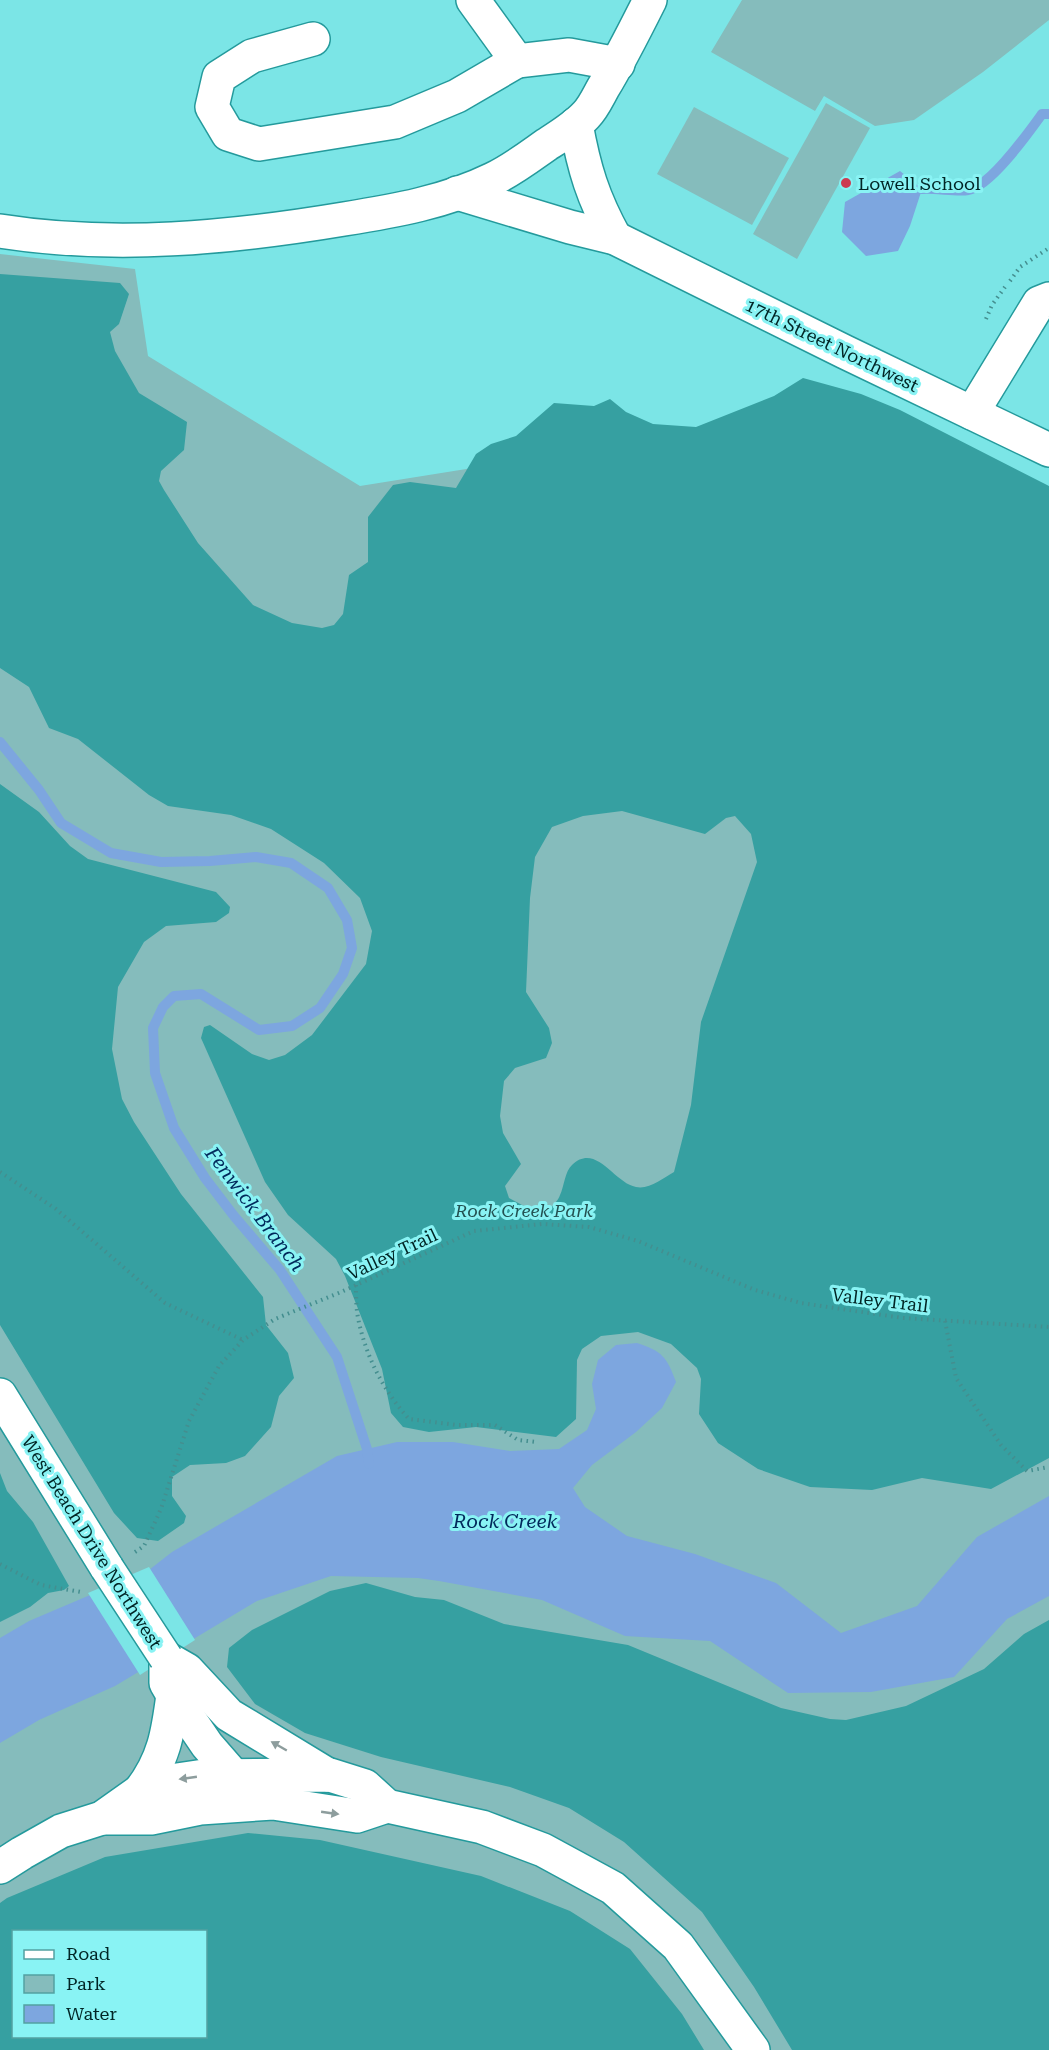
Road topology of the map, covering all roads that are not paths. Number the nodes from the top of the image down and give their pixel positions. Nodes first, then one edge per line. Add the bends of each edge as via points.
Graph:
1 (473, 0) edge
2 (650, 0) edge
3 (313, 39) dead end
4 (518, 61) junction
5 (618, 64) junction
6 (576, 124) junction
7 (457, 193) junction
8 (0, 231) edge
9 (615, 238) junction
10 (1049, 298) edge
11 (972, 413) junction
12 (1049, 450) edge
13 (0, 1395) edge
14 (166, 1658) junction
15 (173, 1695) junction
16 (229, 1715) junction
17 (330, 1775) junction
18 (234, 1776) junction
19 (140, 1791) junction
20 (273, 1803) junction
21 (387, 1806) junction
22 (200, 1808) junction
23 (102, 1818) junction
24 (0, 1868) edge
25 (753, 2050) edge

1 - 4 street
2 - 5 street
3 - 4 street via 252,56 219,77 212,107 228,134 259,144 395,122 457,96
4 - 5 street via 569,55
5 - 6 street via 588,114
6 - 7 street via 502,174
6 - 9 street via 598,207
7 - 8 street via 404,209 235,235 127,240
7 - 9 street, 17th Street Northwest
9 - 11 street, 17th Street Northwest
10 - 11 street via 1039,303
11 - 12 street, 17th Street Northwest
13 - 14 street, West Beach Drive Northwest, bridge
14 - 15 street, West Beach Drive Northwest via 166,1683
14 - 16 street, West Beach Drive Northwest via 187,1670
15 - 18 street, West Beach Drive Northwest
15 - 19 street via 162,1751 154,1773
17 -> 16 street, West Beach Drive Northwest
16 - 18 street via 238,1756
17 - 18 street
17 - 21 street via 365,1786
18 -> 19 street via 177,1780
18 - 20 street, West Beach Drive Northwest
18 - 22 street
19 - 23 street
20 -> 21 street via 357,1816
20 - 22 street
21 - 25 street via 483,1827 543,1850 613,1888 678,1946
22 - 23 street via 151,1818
23 - 24 street via 61,1831

